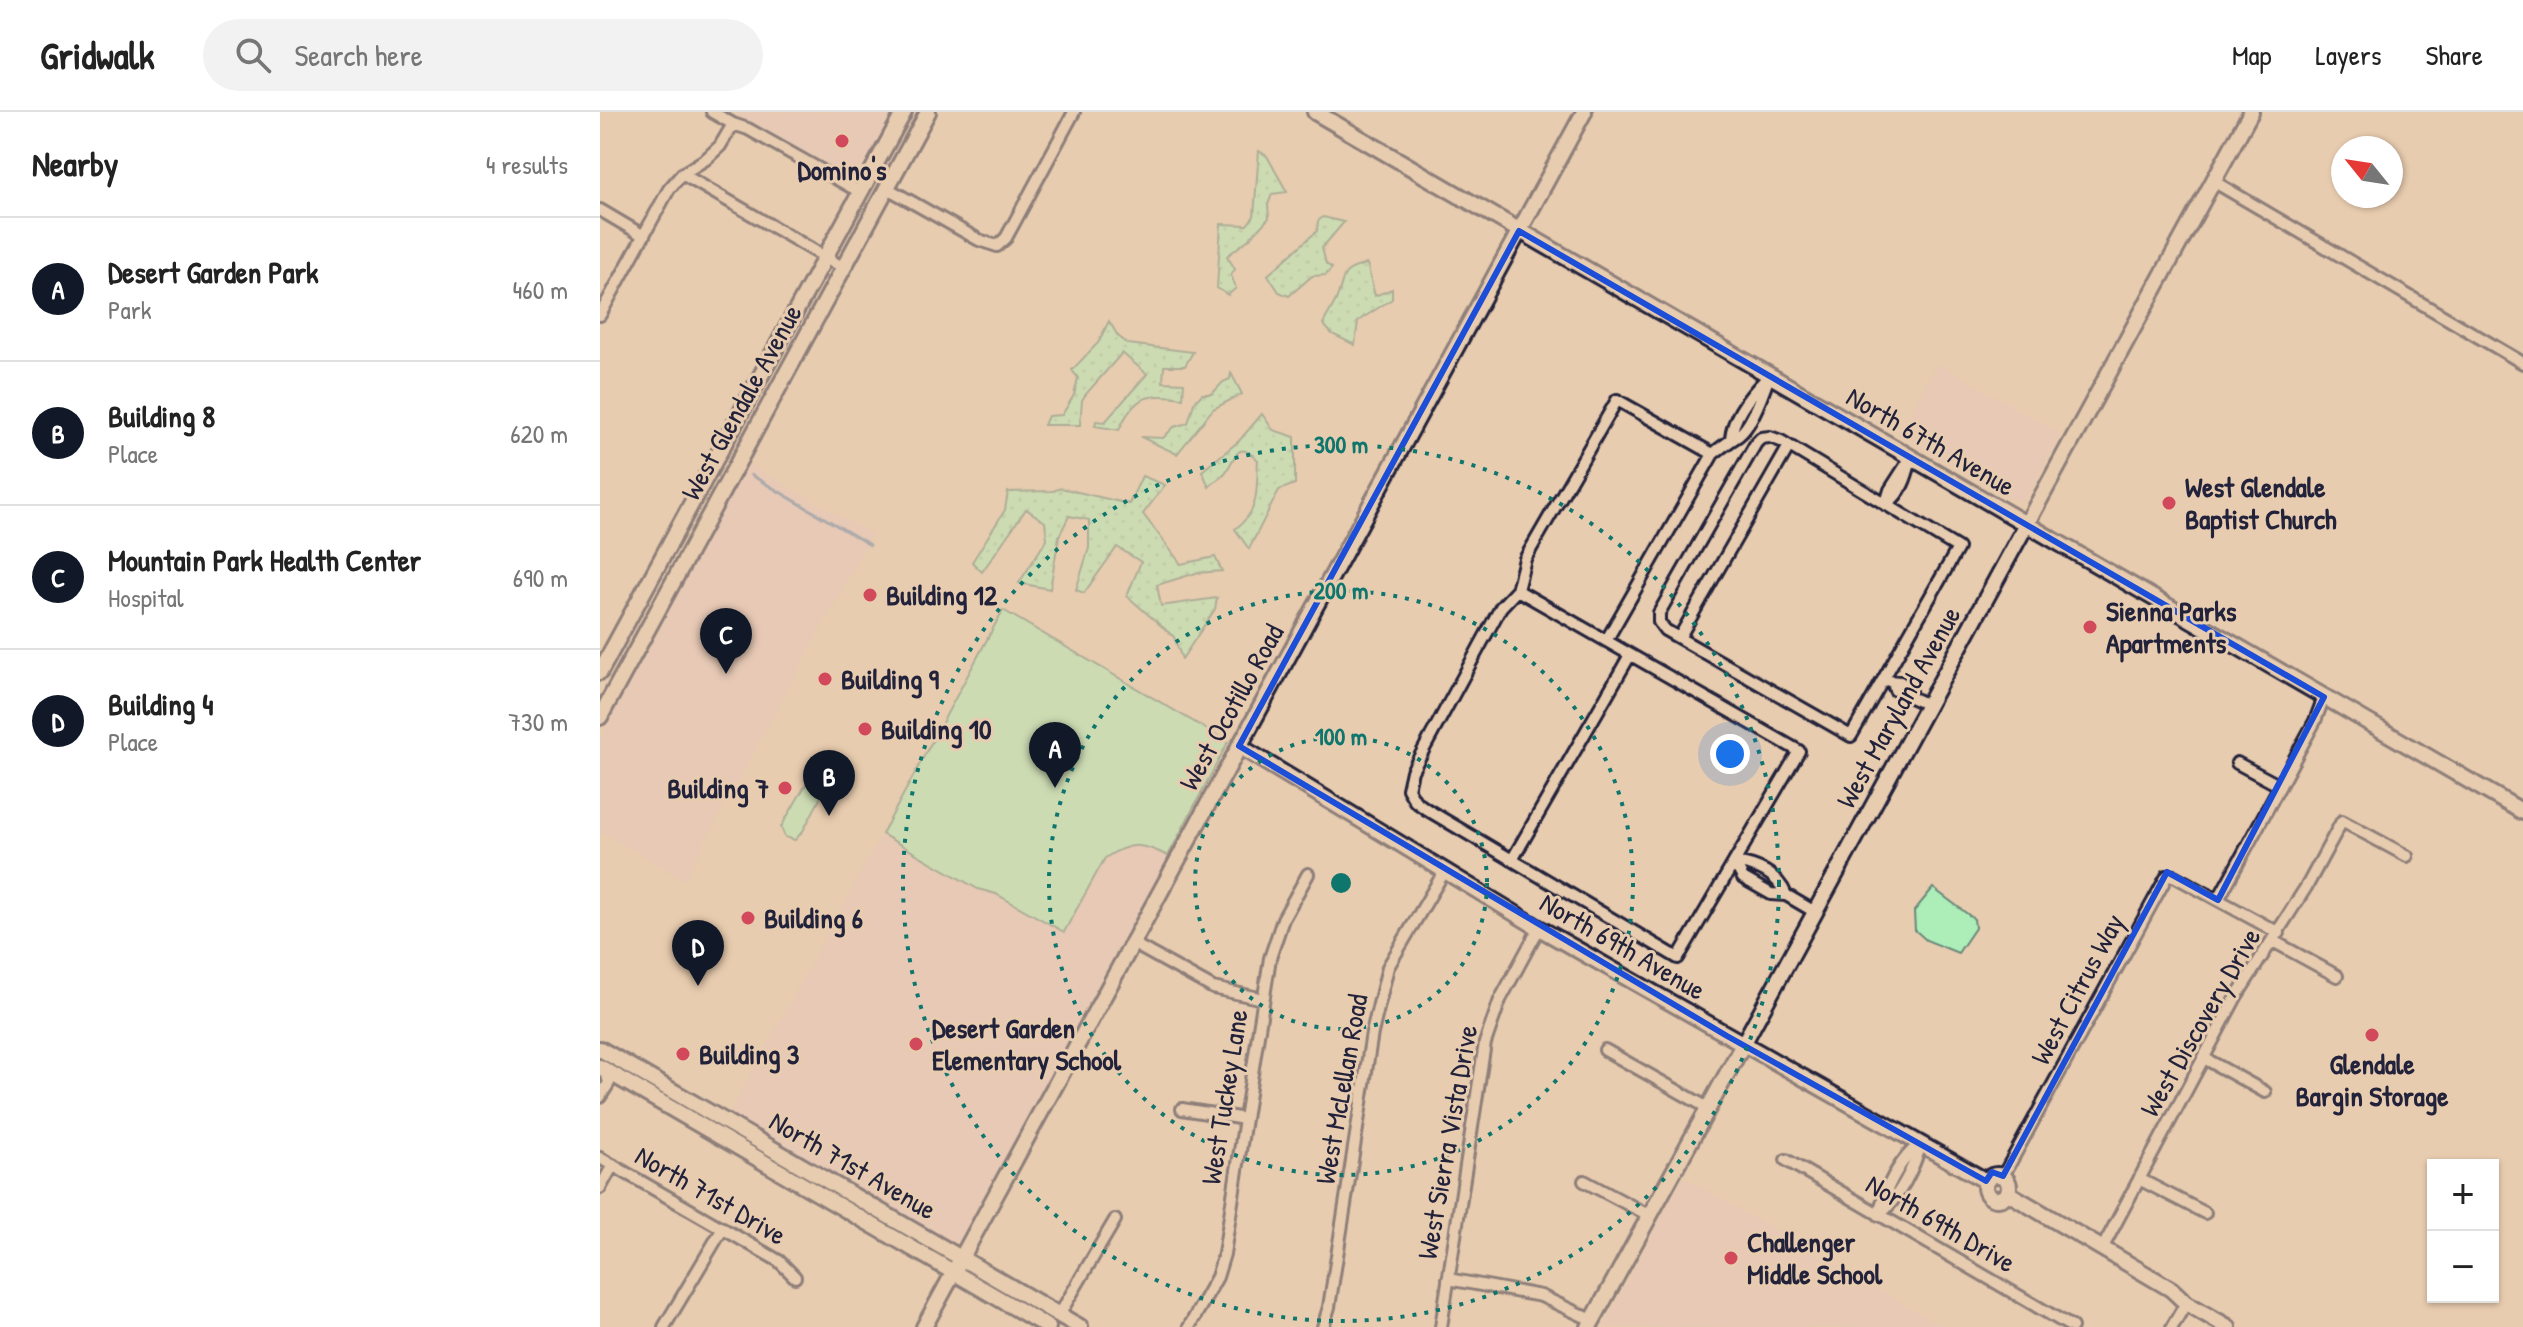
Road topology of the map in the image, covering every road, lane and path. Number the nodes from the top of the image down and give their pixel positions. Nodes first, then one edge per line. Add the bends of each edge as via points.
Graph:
1 (712, 112) edge
2 (928, 112) edge
3 (1074, 112) edge
4 (1315, 112) edge
5 (1584, 112) edge
6 (2251, 112) edge
7 (901, 118) edge
8 (733, 124) junction
9 (682, 174) junction
10 (2213, 181) junction
11 (887, 188) junction
12 (860, 192) junction
13 (600, 210) edge
14 (1519, 231) junction
15 (644, 236) junction
16 (825, 257) junction
17 (844, 268) junction
18 (600, 315) edge
19 (2523, 363) edge
20 (1769, 376) junction
21 (1789, 446) junction
22 (1713, 454) junction
23 (1911, 459) junction
24 (1886, 505) junction
25 (2025, 525) junction
26 (658, 564) junction
27 (677, 575) junction
28 (1517, 590) junction
29 (1679, 638) junction
30 (1606, 641) junction
31 (1630, 655) junction
32 (600, 672) edge
33 (1889, 681) junction
34 (2324, 697) junction
35 (1928, 705) junction
36 (600, 717) edge
37 (1239, 746) junction
38 (2237, 763) dead end
39 (2280, 786) junction
40 (2523, 812) edge
41 (2407, 856) dead end
42 (1512, 860) junction
43 (1734, 862) junction
44 (1444, 872) junction
45 (1308, 874) dead end
46 (1786, 895) junction
47 (2218, 900) junction
48 (1815, 912) junction
49 (1539, 928) junction
50 (2276, 937) junction
51 (1132, 943) junction
52 (2337, 976) dead end
53 (1263, 999) junction
54 (1744, 1042) junction
55 (600, 1049) edge
56 (1605, 1050) dead end
57 (615, 1057) junction
58 (2204, 1058) junction
59 (602, 1071) edge
60 (2265, 1092) dead end
61 (600, 1097) edge
62 (1708, 1108) junction
63 (1182, 1109) dead end
64 (1245, 1119) junction
65 (1921, 1143) junction
66 (600, 1158) edge
67 (1786, 1160) dead end
68 (613, 1165) junction
69 (2003, 1176) junction
70 (2139, 1179) junction
71 (1584, 1181) dead end
72 (1986, 1181) junction
73 (600, 1188) edge
74 (2008, 1193) junction
75 (2205, 1213) dead end
76 (1879, 1215) junction
77 (1650, 1216) junction
78 (1115, 1220) dead end
79 (723, 1228) junction
80 (2102, 1249) junction
81 (962, 1258) junction
82 (954, 1272) junction
83 (795, 1277) dead end
84 (1448, 1279) junction
85 (2186, 1303) junction
86 (1059, 1315) junction
87 (1591, 1324) edge
88 (664, 1327) edge
89 (924, 1327) edge
90 (1048, 1327) edge
91 (1080, 1327) edge
92 (1189, 1327) edge
93 (1323, 1327) edge
94 (1441, 1327) edge
95 (2072, 1327) edge
96 (2172, 1327) edge
97 (2228, 1327) edge

1 - 8 street
2 - 11 street, West Glendale Avenue
3 - 11 street via 997,246
4 - 14 street, North 67th Avenue
5 - 14 street, West Ocotillo Road
6 - 10 street, West Maryland Avenue
7 - 11 street via 906,133 891,162
7 - 12 street, West Glendale Avenue
8 - 9 street via 720,146
8 - 12 street
9 - 15 street
9 - 16 street
10 - 19 street
10 - 25 street, West Maryland Avenue
11 - 17 street, West Glendale Avenue
12 - 16 street, West Glendale Avenue
13 - 15 street
14 - 20 street, North 67th Avenue
14 - 37 street, West Ocotillo Road
15 - 18 street
16 - 17 street
16 - 26 street, West Glendale Avenue
17 - 27 street, West Glendale Avenue
20 - 22 street via 1752,394 1731,438
20 - 23 street, North 67th Avenue
21 - 24 street
21 - 29 street
21 - 29 street via 1770,437 1756,443 1659,613 1665,630
22 - 28 street via 1617,400 1525,559
22 - 30 street
23 - 24 street via 1905,483
23 - 25 street, North 67th Avenue
24 - 33 street via 1958,548
25 - 34 street, North 67th Avenue
25 - 35 street, West Maryland Avenue
26 - 27 street
26 - 32 street, West Glendale Avenue
27 - 36 street, West Glendale Avenue
28 - 30 street
28 - 42 street via 1501,607 1412,771 1408,789 1426,809
29 - 33 street via 1851,736
30 - 31 street
31 - 42 street
31 - 43 street via 1799,751
33 - 35 street via 1900,682
34 - 39 street
34 - 40 street, North 67th Avenue
35 - 48 street, West Maryland Avenue
37 - 44 street, North 69th Avenue
37 - 51 street, West Ocotillo Road
38 - 39 street
39 - 47 street
41 - 50 street, West Discovery Drive via 2342,821
42 - 43 street via 1678,958
43 - 46 street via 1743,878 1771,894
43 - 46 street via 1753,865 1780,881
44 - 49 street, North 69th Avenue
44 - 93 street, West McLellan Road via 1388,967 1372,1033
45 - 53 street, West Tuckey Lane via 1275,938
46 - 48 street
47 - 50 street, West Citrus Way
47 - 69 street, West Citrus Way via 2174,876 2162,882
48 - 54 street, West Maryland Avenue
49 - 54 street, North 69th Avenue
49 - 84 street, West Sierra Vista Drive via 1500,1000 1485,1043
50 - 52 street, West Citrus Way
50 - 58 street, West Discovery Drive
51 - 53 street via 1213,988
51 - 81 street, West Ocotillo Road
53 - 64 street, West Tuckey Lane
54 - 62 street, West Maryland Avenue
54 - 65 street, North 69th Avenue
55 - 57 street, North 71st Avenue
56 - 62 street
57 - 59 street
57 - 81 street, North 71st Avenue
58 - 60 street
58 - 70 street, West Discovery Drive
59 - 61 street via 609,1083
59 - 82 street, North 71st Avenue
62 - 77 street, West Maryland Avenue
63 - 64 street
64 - 92 street, West Tuckey Lane via 1224,1254
65 - 72 street, North 69th Avenue
65 - 76 street via 1909,1152
66 - 68 street, North 71st Drive
67 - 76 street, North 69th Drive
68 - 73 street
68 - 79 street, North 71st Drive
69 - 72 street
69 - 74 street
70 - 75 street
70 - 80 street, West Discovery Drive
71 - 77 street
72 - 74 street, North 69th Avenue via 1991,1198
74 - 80 street, North 69th Avenue
76 - 95 street, North 69th Drive
77 - 87 street, West Maryland Avenue
78 - 86 street
79 - 83 street, North 71st Drive via 779,1261
79 - 88 street
80 - 85 street, North 69th Avenue
81 - 82 street, West Ocotillo Road
81 - 86 street, North 71st Avenue
82 - 89 street, West Ocotillo Road
82 - 90 street, North 71st Avenue
84 - 87 street via 1541,1296
84 - 94 street, West Sierra Vista Drive
85 - 96 street
85 - 97 street, North 69th Avenue
86 - 91 street, North 71st Avenue

